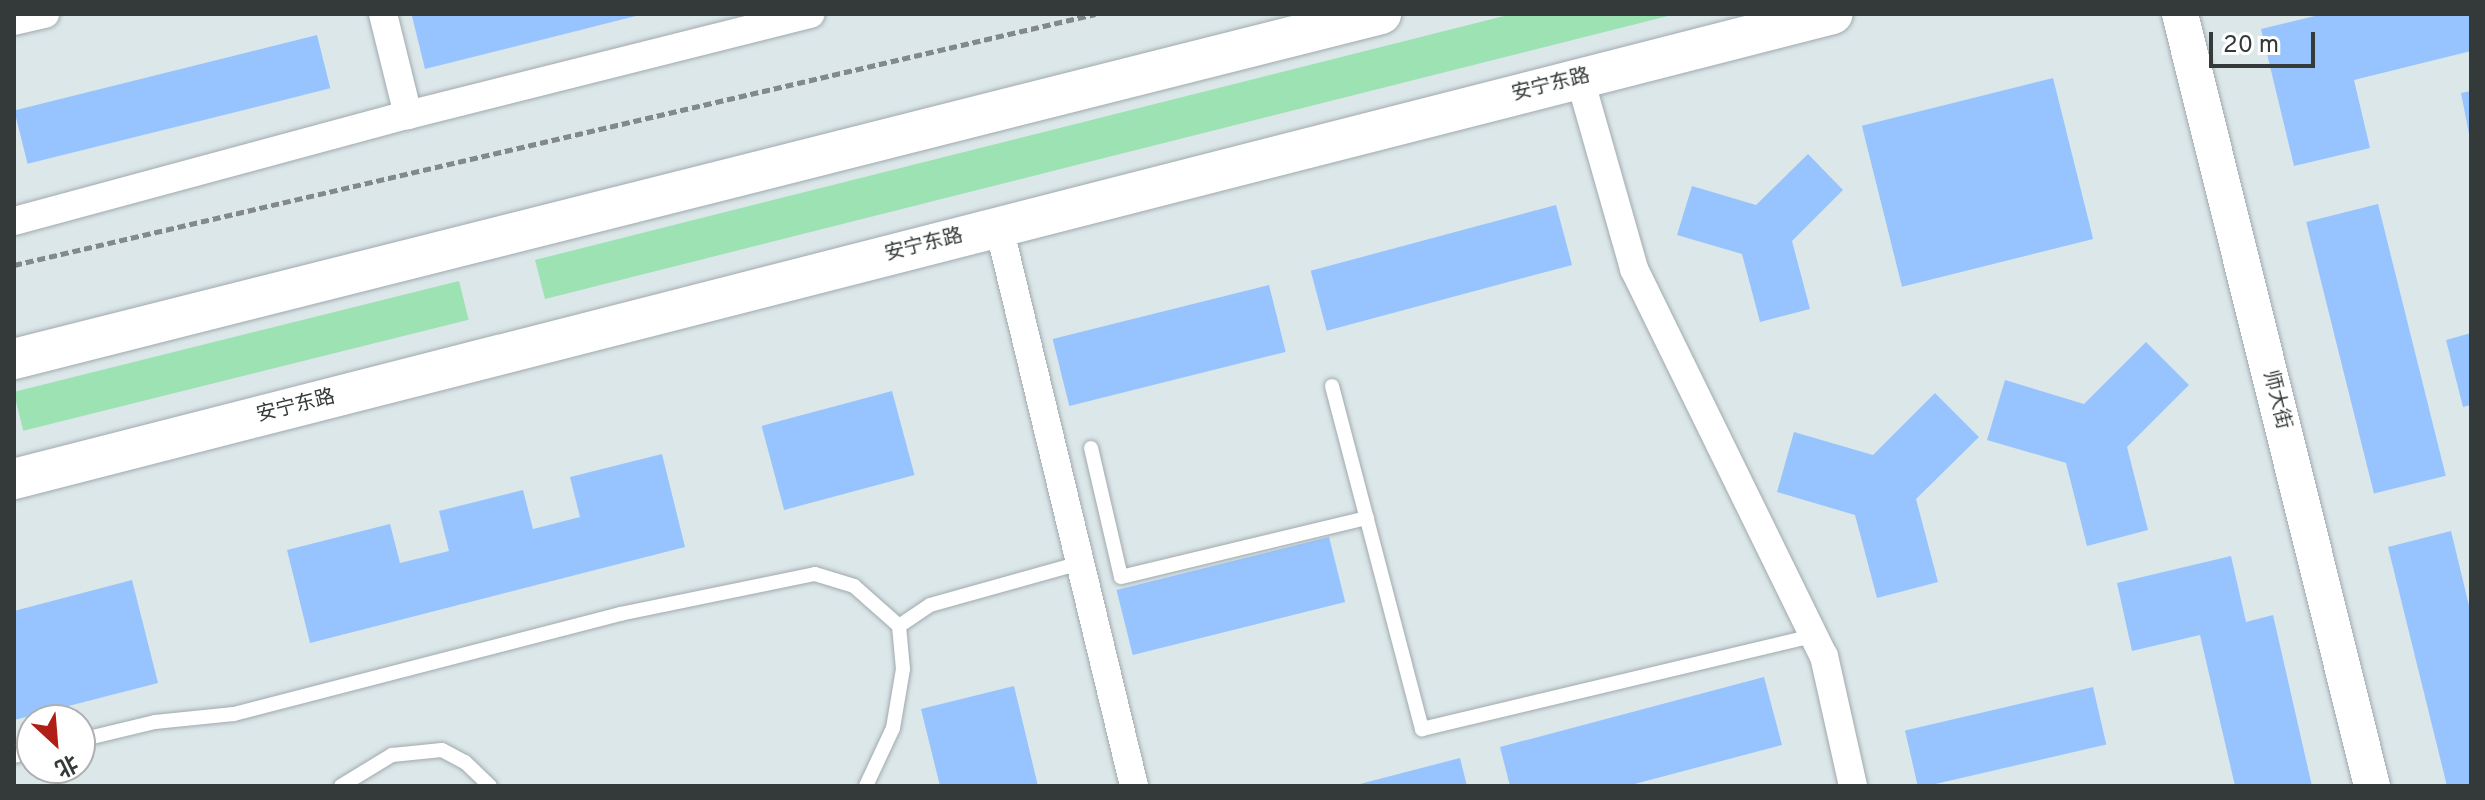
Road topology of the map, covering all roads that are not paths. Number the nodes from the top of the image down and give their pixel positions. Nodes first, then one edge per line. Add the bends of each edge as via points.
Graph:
1 (45, 14) edge
2 (383, 14) edge
3 (811, 14) edge
4 (1381, 14) edge
5 (1833, 14) edge
6 (2180, 14) edge
7 (14, 21) edge
8 (1580, 79) junction
9 (408, 115) junction
10 (14, 221) edge
11 (999, 227) junction
12 (14, 359) edge
13 (1332, 386) dead end
14 (1091, 448) dead end
15 (14, 479) edge
16 (1367, 518) junction
17 (1080, 563) junction
18 (899, 626) junction
19 (1813, 636) junction
20 (96, 736) edge
21 (341, 786) edge
22 (490, 786) edge
23 (866, 786) edge
24 (1134, 786) edge
25 (1853, 786) edge
26 (2372, 786) edge

1 - 7 street
2 - 9 street
3 - 9 street
4 - 12 main road
5 - 8 main road, 安宁东路
6 - 26 street, 师大街
8 - 11 main road, 安宁东路
8 - 19 street via 1634,269
9 - 10 street
11 - 15 main road, 安宁东路
11 - 17 street
13 - 16 lane
14 - 16 lane via 1121,577
16 - 19 lane via 1422,729
17 - 18 lane via 930,605
17 - 24 street
18 - 20 lane via 854,586 815,574 620,614 234,714 155,722
18 - 23 lane via 903,669 893,728
19 - 25 street via 1824,656
21 - 22 lane via 392,755 442,750

